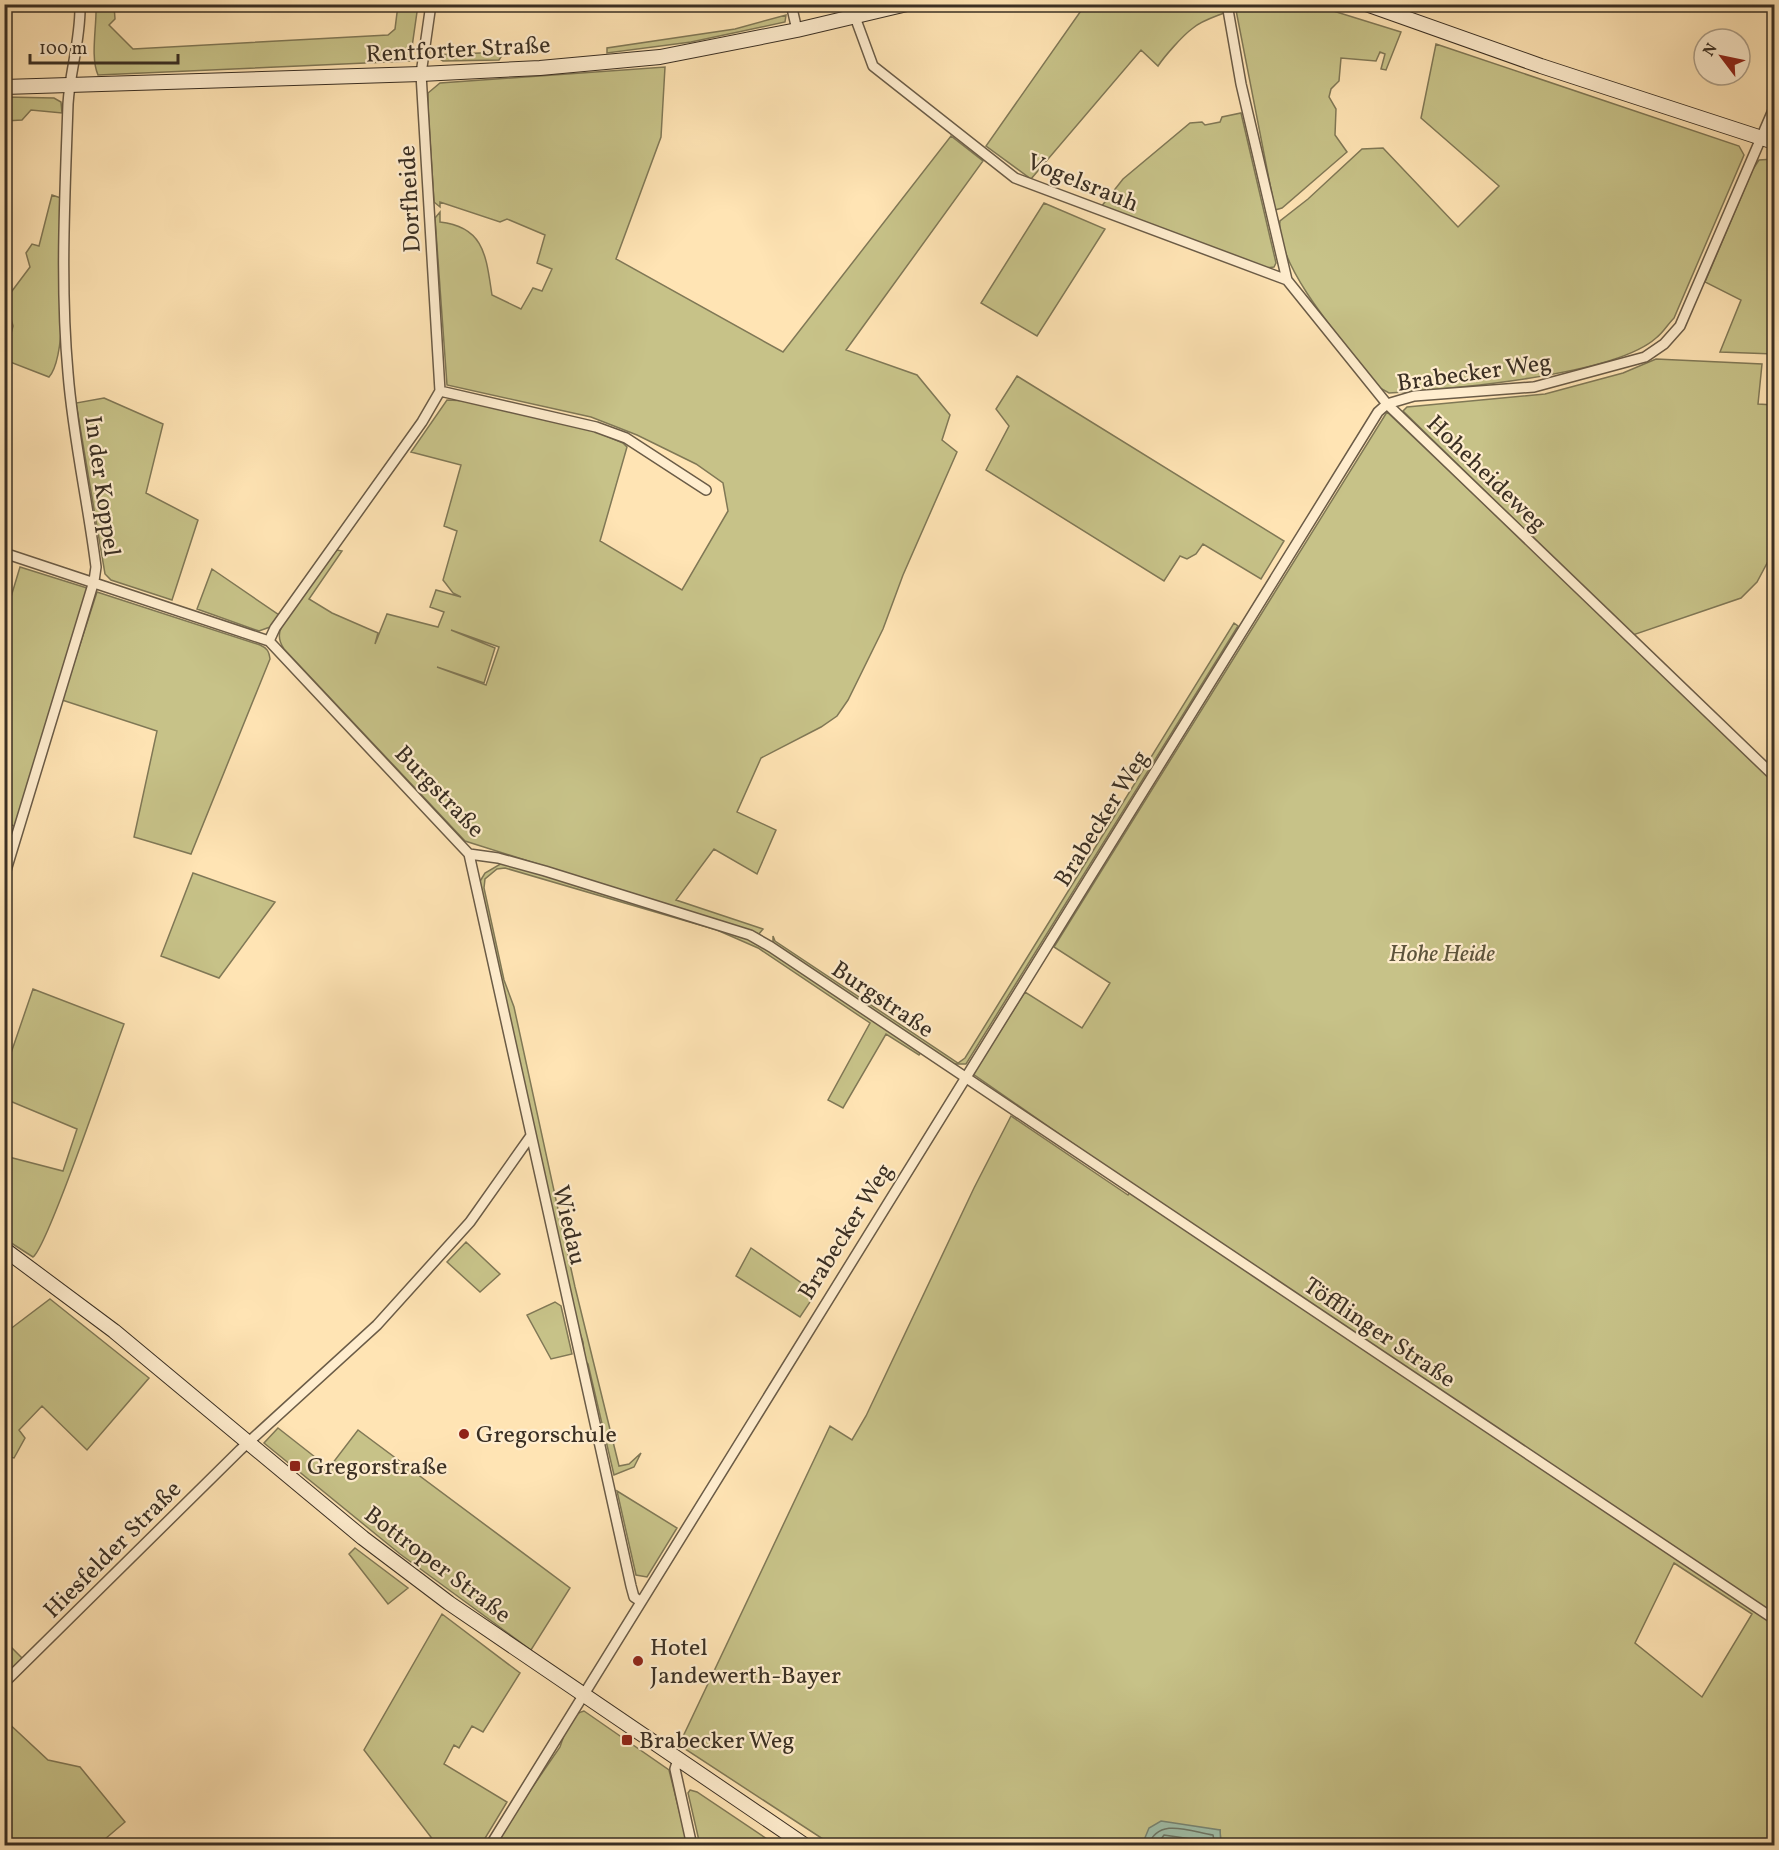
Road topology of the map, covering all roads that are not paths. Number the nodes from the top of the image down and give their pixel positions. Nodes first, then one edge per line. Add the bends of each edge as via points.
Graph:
1 (80, 4) edge
2 (431, 4) edge
3 (791, 4) edge
4 (907, 4) edge
5 (1227, 4) edge
6 (1366, 4) edge
7 (855, 17) junction
8 (797, 30) junction
9 (420, 74) junction
10 (4, 87) edge
11 (69, 87) junction
12 (1774, 108) edge
13 (1768, 140) edge
14 (1287, 280) junction
15 (441, 391) junction
16 (1387, 404) junction
17 (706, 490) dead end
18 (4, 553) edge
19 (94, 581) junction
20 (269, 641) junction
21 (1774, 776) edge
22 (468, 854) junction
23 (4, 877) edge
24 (963, 1077) junction
25 (530, 1137) junction
26 (4, 1249) edge
27 (249, 1444) junction
28 (640, 1601) junction
29 (1774, 1619) edge
30 (4, 1683) edge
31 (583, 1695) junction
32 (678, 1759) junction
33 (490, 1845) edge
34 (692, 1845) edge
35 (806, 1845) edge

1 - 11 street, In der Koppel via 81,31
2 - 9 street, Dorfheide
3 - 8 street
4 - 7 main road, Rentforter Straße
5 - 14 street, Hoheheideweg via 1241,84
6 - 13 main road
7 - 8 main road, Rentforter Straße
7 - 14 street, Vogelsrauh via 873,66 1015,178
8 - 9 main road, Rentforter Straße via 660,57
9 - 11 main road, Rentforter Straße
9 - 15 street, Dorfheide
10 - 11 main road, Rentforter Straße
11 - 19 street, In der Koppel via 64,271 67,355 96,567
12 - 13 street, Brabecker Weg
13 - 16 street, Brabecker Weg via 1680,326 1664,344 1645,357 1534,387 1414,396
14 - 16 street, Hoheheideweg
15 - 17 street via 596,427 626,438
15 - 20 street
16 - 21 street, Hoheheideweg
16 - 24 street, Brabecker Weg via 1360,437
18 - 19 street, Burgstraße
19 - 20 street, Burgstraße
19 - 23 street, In der Koppel
20 - 22 street, Burgstraße
22 - 24 street, Burgstraße via 536,868 750,934
22 - 25 street, Wiedau
24 - 28 street, Brabecker Weg
24 - 29 street, Töfflinger Straße
25 - 27 street via 470,1222 377,1325
25 - 28 street, Wiedau via 629,1576 634,1597
26 - 27 main road, Bottroper Straße via 114,1331
27 - 30 street, Hiesfelder Straße
27 - 31 main road, Bottroper Straße via 401,1567
28 - 31 street, Brabecker Weg
31 - 32 main road, Bottroper Straße
31 - 33 street, Brabecker Weg
32 - 34 street via 675,1769
32 - 35 main road, Bottroper Straße

